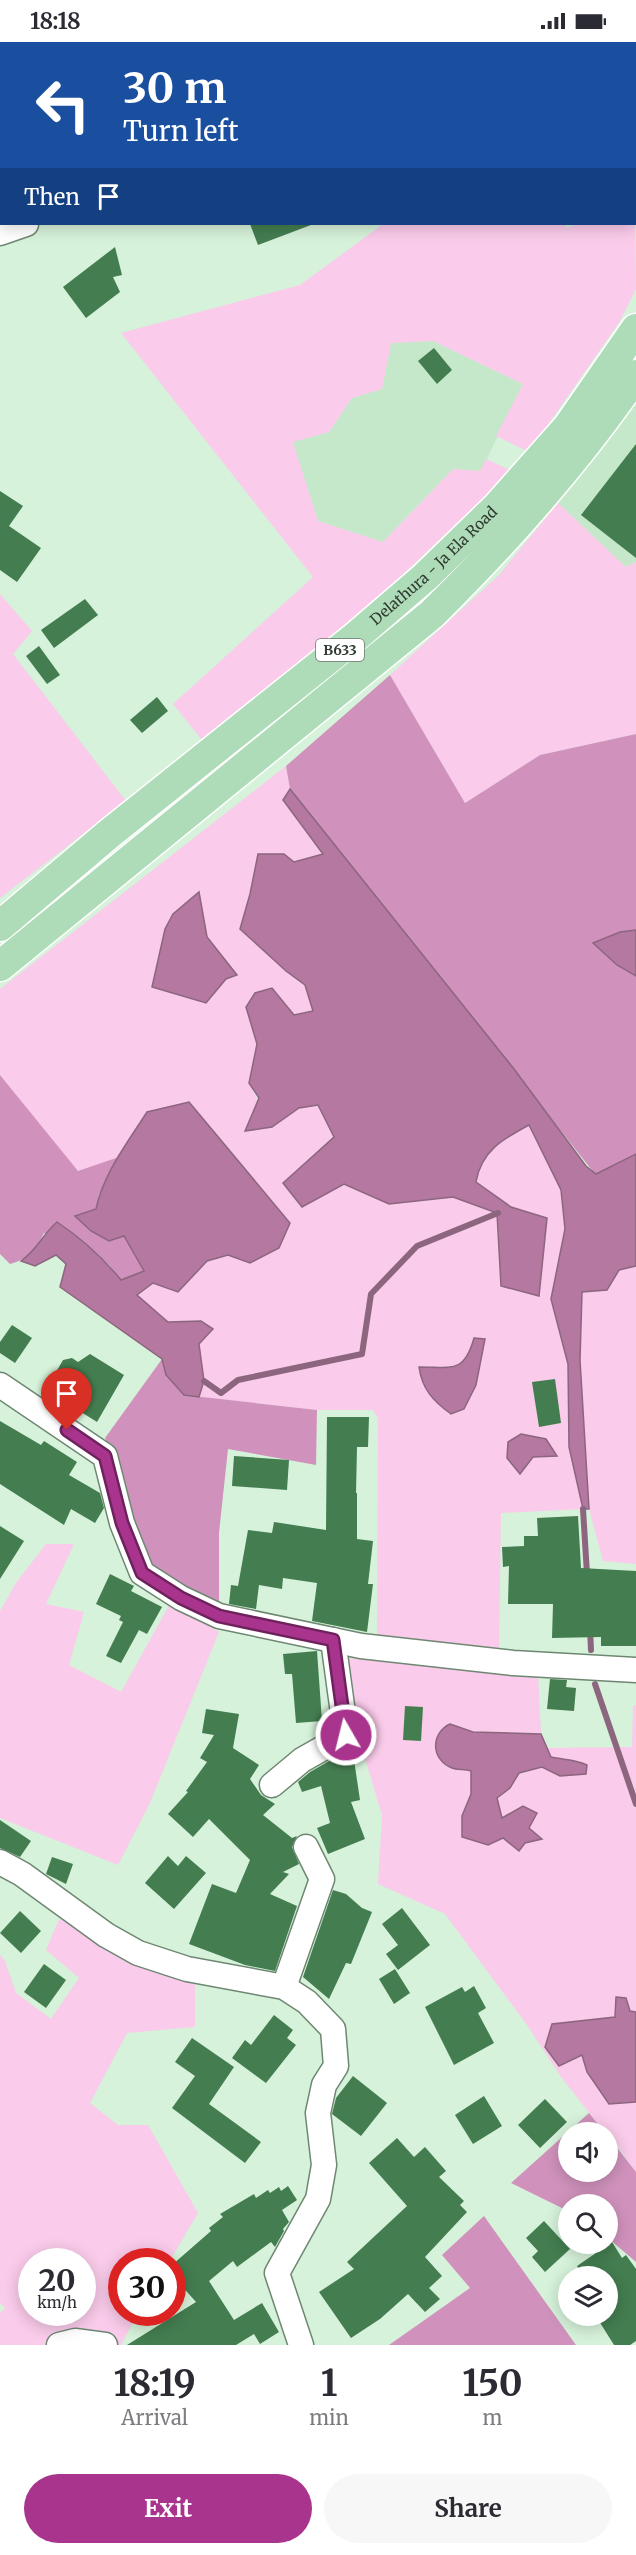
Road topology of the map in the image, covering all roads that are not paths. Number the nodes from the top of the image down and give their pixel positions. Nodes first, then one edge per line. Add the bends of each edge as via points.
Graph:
1 (23, 225) edge
2 (0, 233) edge
3 (636, 329) edge
4 (636, 375) edge
5 (0, 927) edge
6 (0, 966) edge
7 (3, 1393) edge
8 (333, 1640) junction
9 (636, 1670) edge
10 (272, 1785) dead end
11 (306, 1847) dead end
12 (0, 1862) edge
13 (284, 1987) junction
14 (58, 2345) edge
15 (105, 2345) edge
16 (301, 2345) edge

1 - 2 street
3 - 5 main road, Delathura - Ja Ela Road / B633 via 568,427 498,506 425,577
4 - 6 main road, Delathura - Ja Ela Road / B633 via 553,487 432,614
7 - 8 street via 105,1456 122,1523 142,1573 219,1616
8 - 9 street via 513,1663
8 - 10 street via 346,1735 302,1760
11 - 13 street via 322,1879
12 - 13 street via 138,1953 187,1969
13 - 16 street via 307,2002 333,2029 336,2066 324,2085 318,2113 324,2164 318,2199 277,2273
14 - 15 street via 75,2341

